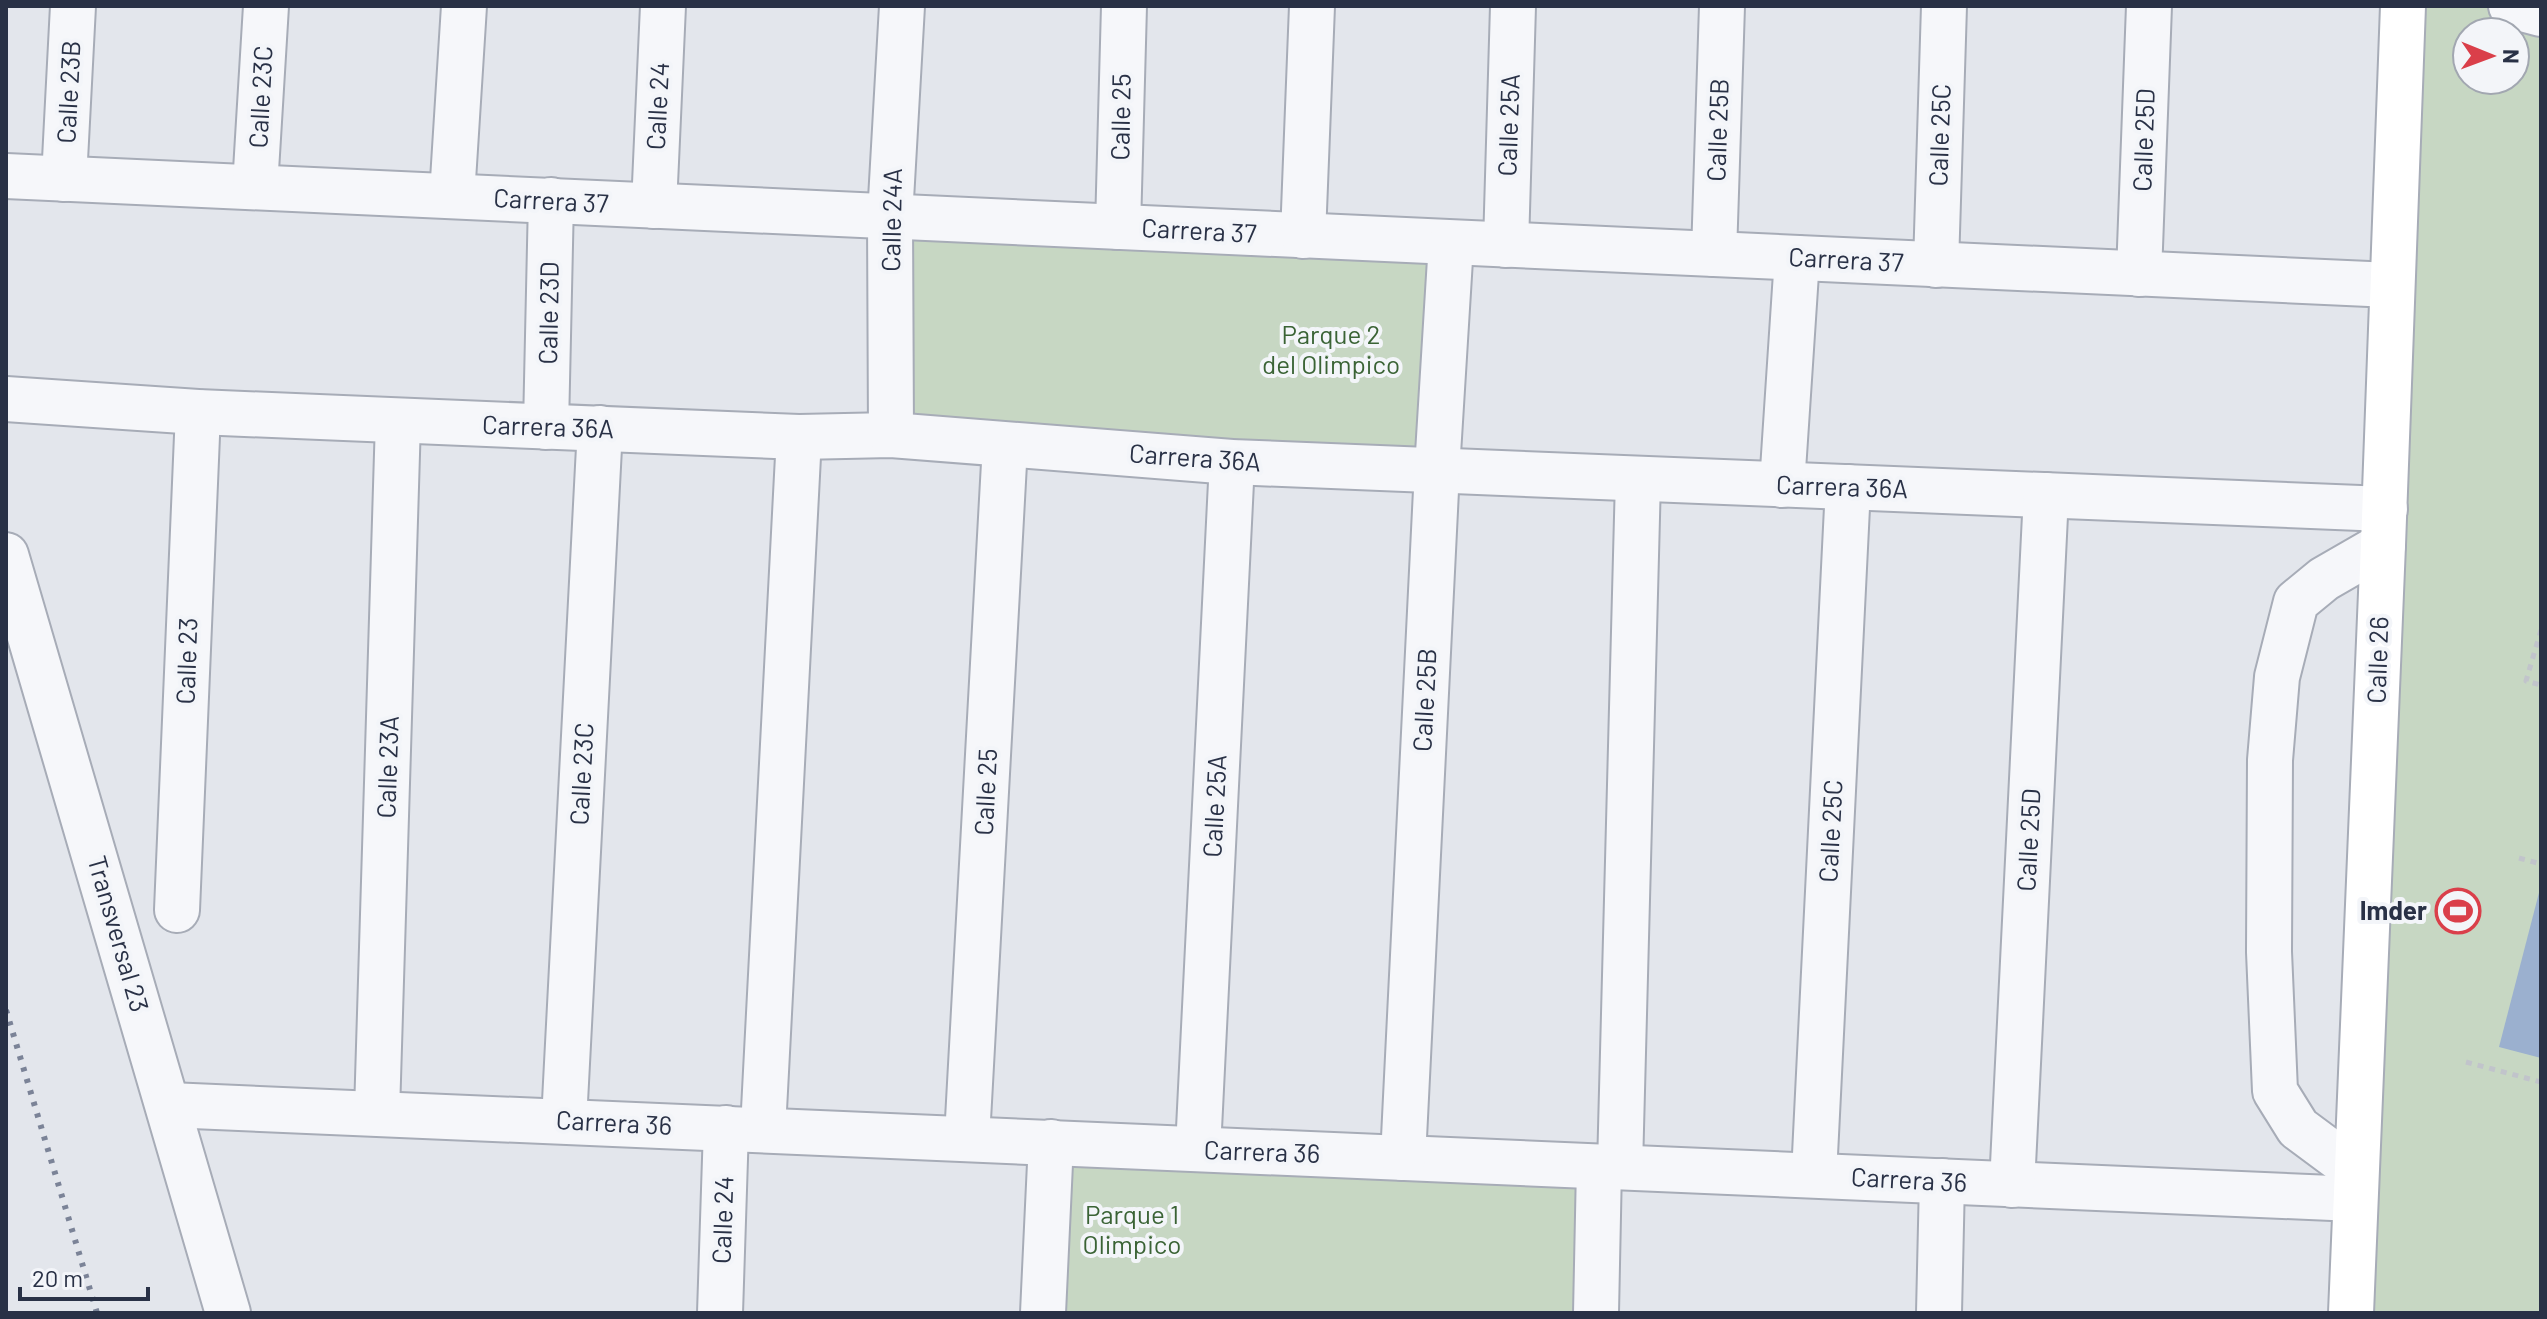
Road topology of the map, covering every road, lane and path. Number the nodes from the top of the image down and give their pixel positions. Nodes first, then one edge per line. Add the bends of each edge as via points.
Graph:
1 (73, 6) edge
2 (266, 6) edge
3 (464, 6) edge
4 (663, 6) edge
5 (902, 6) edge
6 (1124, 6) edge
7 (1312, 6) edge
8 (1513, 6) edge
9 (1722, 6) edge
10 (1944, 6) edge
11 (2149, 6) edge
12 (2403, 6) edge
13 (2511, 6) edge
14 (2541, 14) edge
15 (6, 176) edge
16 (64, 179) junction
17 (255, 187) junction
18 (452, 196) junction
19 (551, 200) junction
20 (654, 206) junction
21 (890, 217) junction
22 (1118, 227) junction
23 (1303, 236) junction
24 (1451, 243) junction
25 (1506, 245) junction
26 (1714, 254) junction
27 (1797, 258) junction
28 (1936, 265) junction
29 (2139, 274) junction
30 (2391, 285) junction
31 (6, 399) edge
32 (198, 412) junction
33 (398, 421) junction
34 (546, 427) junction
35 (600, 428) junction
36 (891, 435) junction
37 (799, 437) junction
38 (1005, 445) junction
39 (1232, 462) junction
40 (1437, 470) junction
41 (1638, 479) junction
42 (1782, 485) junction
43 (1848, 487) junction
44 (2046, 495) junction
45 (2384, 527) junction
46 (6, 555) edge
47 (2541, 630) edge
48 (2541, 685) edge
49 (2519, 858) dead end
50 (2541, 864) edge
51 (177, 910) dead end
52 (2466, 1062) dead end
53 (2541, 1082) edge
54 (169, 1105) junction
55 (377, 1112) junction
56 (564, 1121) junction
57 (745, 1128) junction
58 (967, 1138) junction
59 (1051, 1142) junction
60 (1198, 1149) junction
61 (1403, 1158) junction
62 (1610, 1167) junction
63 (1814, 1175) junction
64 (1942, 1181) junction
65 (2012, 1185) junction
66 (2355, 1185) junction
67 (228, 1313) edge
68 (720, 1313) edge
69 (1043, 1313) edge
70 (1596, 1313) edge
71 (1939, 1313) edge
72 (2351, 1313) edge

1 - 16 street, Calle 23B
2 - 17 street, Calle 23C
3 - 18 street
4 - 20 street, Calle 24
5 - 21 street, Calle 24A
6 - 22 street, Calle 25
7 - 23 street
8 - 25 street, Calle 25A
9 - 26 street, Calle 25B
10 - 28 street, Calle 25C
11 - 29 street, Calle 25D
12 - 30 street, Calle 26
13 - 14 street
15 - 16 street, Carrera 37
16 - 17 street, Carrera 37
17 - 18 street, Carrera 37
18 - 19 street, Carrera 37
19 - 20 street, Carrera 37
19 - 34 street, Calle 23D
20 - 21 street, Carrera 37
21 - 22 street, Carrera 37
21 - 36 street, Calle 24A
22 - 23 street, Carrera 37
23 - 24 street, Carrera 37
24 - 25 street, Carrera 37
24 - 40 street, Calle 25B
25 - 26 street, Carrera 37
26 - 27 street, Carrera 37
27 - 28 street, Carrera 37
27 - 42 street
28 - 29 street, Carrera 37
29 - 30 street, Carrera 37
30 - 45 street, Calle 26
31 - 32 street, Carrera 36A
32 - 33 street, Carrera 36A
32 - 51 street, Calle 23
33 - 34 street, Carrera 36A
33 - 55 street, Calle 23A
34 - 35 street, Carrera 36A
35 - 37 street, Carrera 36A
35 - 56 street, Calle 23C
36 - 37 street, Carrera 36A
36 - 38 street, Carrera 36A
37 - 57 street, Calle 24
38 - 39 street, Carrera 36A
38 - 58 street, Calle 25
39 - 40 street, Carrera 36A
39 - 60 street, Calle 25A
40 - 41 street, Carrera 36A
40 - 61 street, Calle 25B
41 - 42 street, Carrera 36A
41 - 62 street
42 - 43 street, Carrera 36A
43 - 44 street, Carrera 36A
43 - 63 street, Calle 25C
44 - 45 street, Carrera 36A
44 - 65 street, Calle 25D
45 - 66 street, Calle 26
45 - 66 street via 2296,602 2277,677 2270,760 2275,1091 2298,1128
46 - 54 street, Transversal 23
47 - 48 path via 2526,681
49 - 50 path
52 - 53 path
54 - 55 street, Carrera 36
54 - 67 street, Transversal 23
55 - 56 street, Carrera 36
56 - 57 street, Carrera 36
57 - 58 street, Carrera 36
57 - 68 street, Calle 24
58 - 59 street, Carrera 36
59 - 60 street, Carrera 36
59 - 69 street
60 - 61 street, Carrera 36
61 - 62 street, Carrera 36
62 - 63 street, Carrera 36
62 - 70 street
63 - 64 street, Carrera 36
64 - 65 street, Carrera 36
64 - 71 street
65 - 66 street, Carrera 36
66 - 72 street, Calle 26

